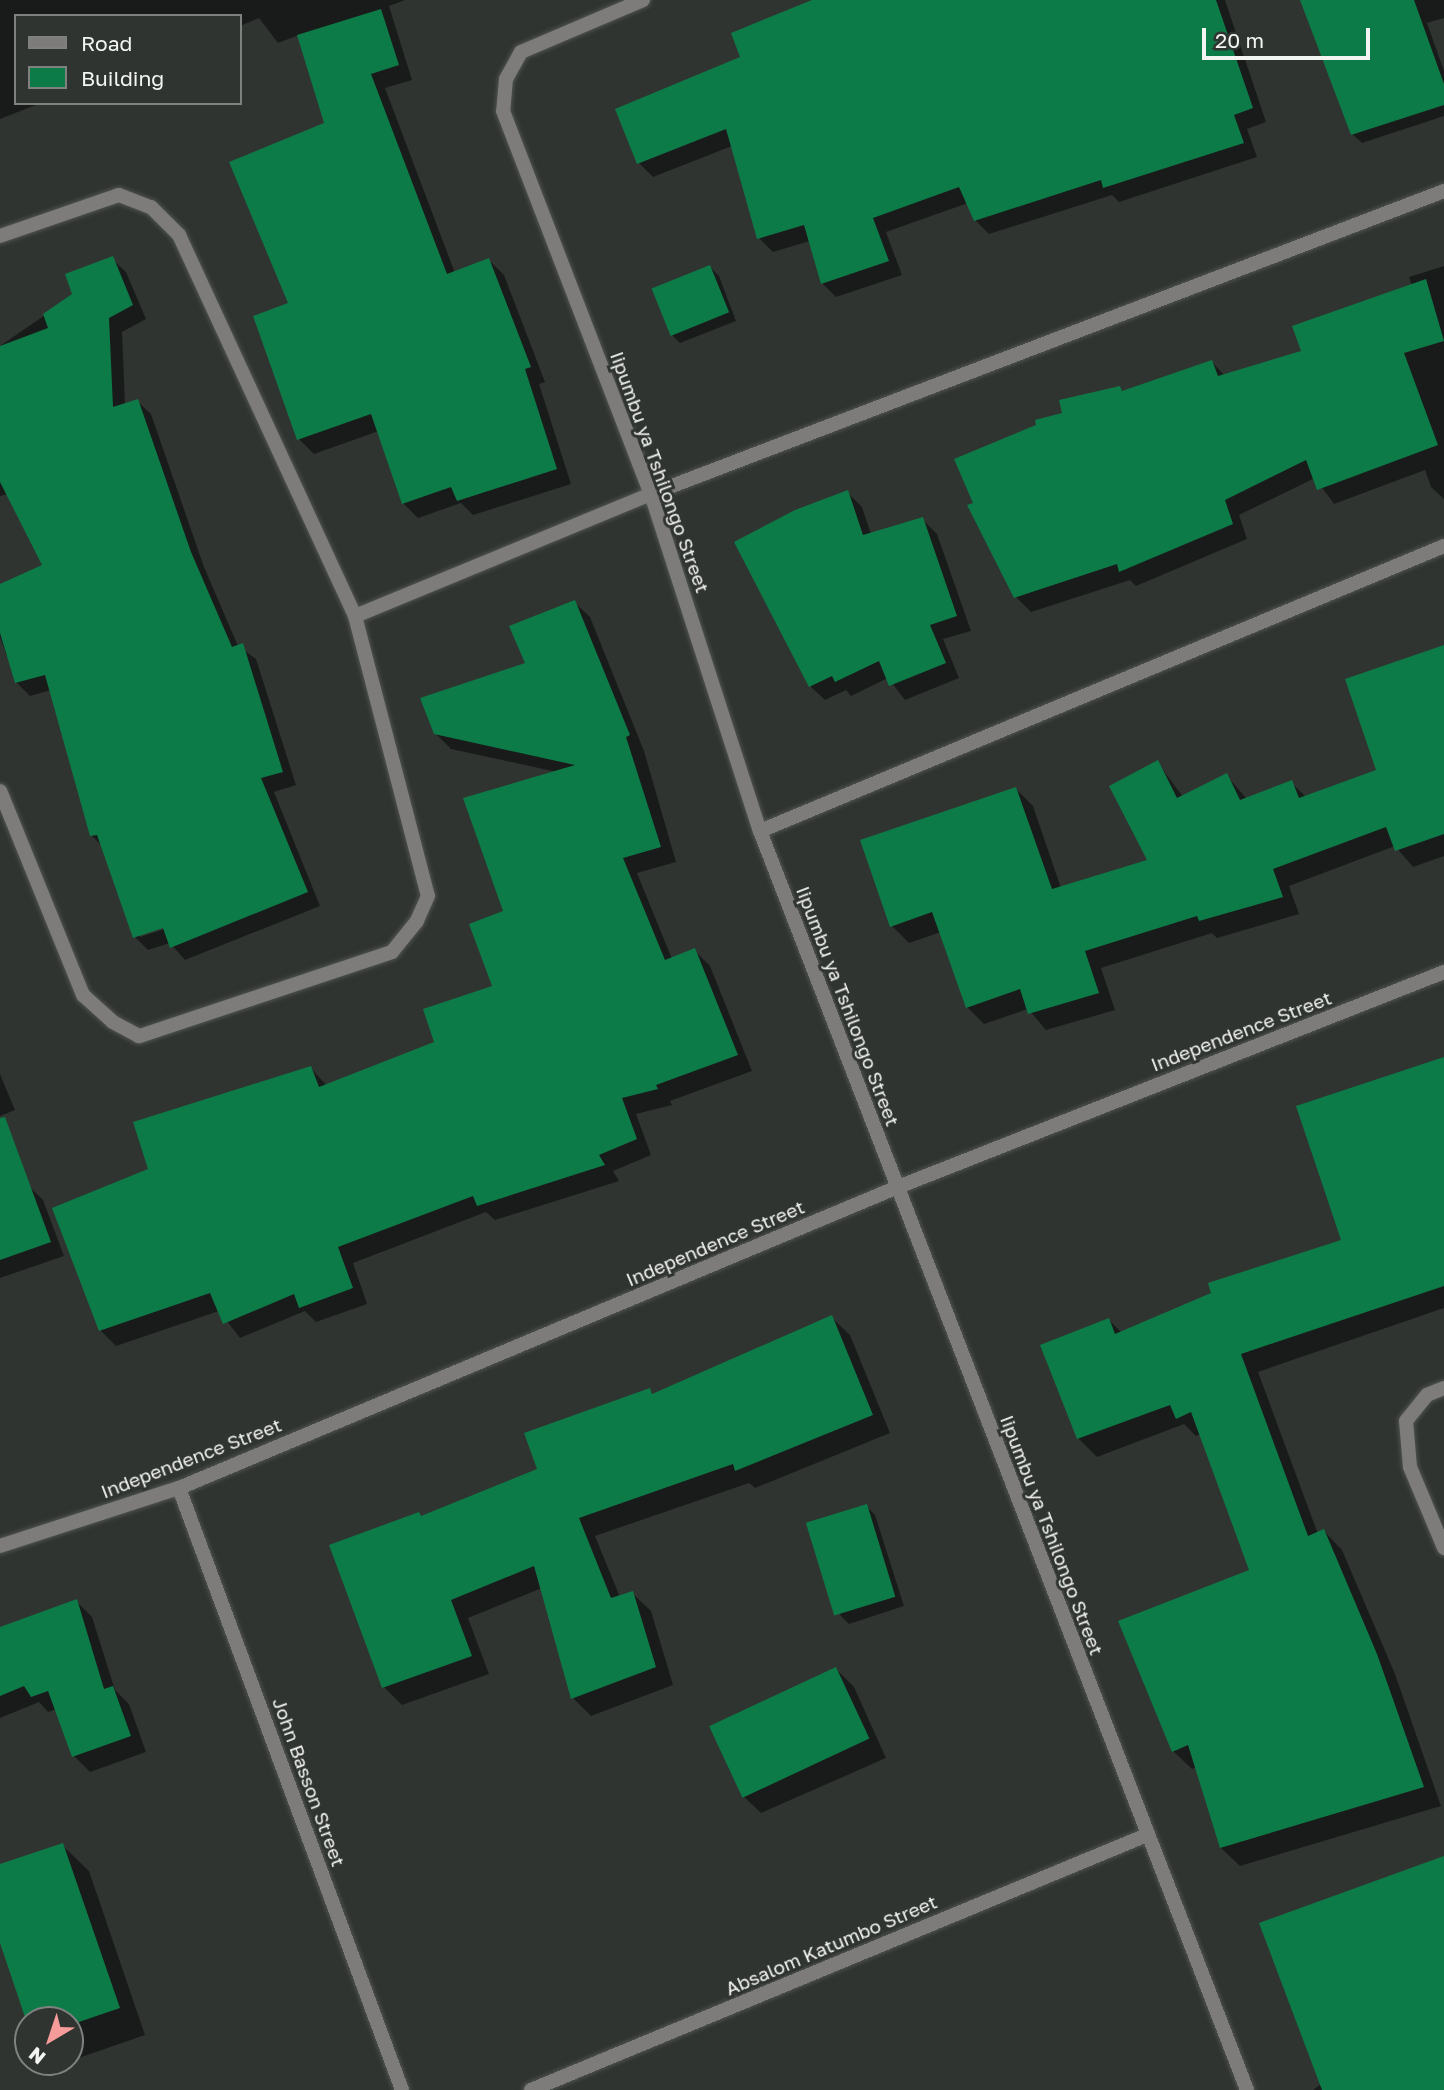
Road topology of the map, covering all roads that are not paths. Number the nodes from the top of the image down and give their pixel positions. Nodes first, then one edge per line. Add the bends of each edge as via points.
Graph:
1 (643, 0) edge
2 (1444, 191) edge
3 (0, 236) edge
4 (652, 494) junction
5 (1444, 546) edge
6 (355, 616) junction
7 (0, 791) edge
8 (760, 831) junction
9 (1444, 972) edge
10 (898, 1187) junction
11 (1444, 1388) edge
12 (179, 1488) junction
13 (0, 1546) edge
14 (1444, 1548) edge
15 (1147, 1835) junction
16 (402, 2090) edge
17 (531, 2090) edge
18 (1247, 2090) edge

1 - 4 street, Iipumbu ya Tshilongo Street via 522,52 506,79 503,111
2 - 4 street
3 - 6 street via 119,195 151,207 179,235
4 - 6 street
4 - 8 street, Iipumbu ya Tshilongo Street
5 - 8 street
6 - 7 street via 428,896 417,921 392,952 139,1036 113,1022 83,995
8 - 10 street, Iipumbu ya Tshilongo Street
9 - 10 street, Independence Street
10 - 12 street, Independence Street
10 - 15 street, Iipumbu ya Tshilongo Street
11 - 14 street via 1427,1395 1406,1421 1410,1467
12 - 13 street, Independence Street
12 - 16 street, John Basson Street
15 - 17 street, Absalom Katumbo Street
15 - 18 street, Iipumbu ya Tshilongo Street

